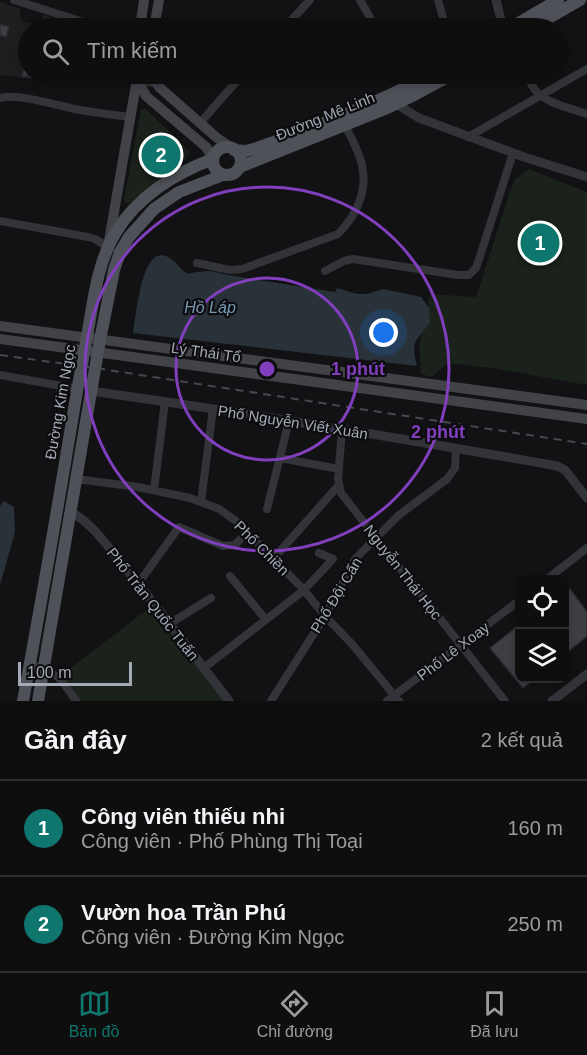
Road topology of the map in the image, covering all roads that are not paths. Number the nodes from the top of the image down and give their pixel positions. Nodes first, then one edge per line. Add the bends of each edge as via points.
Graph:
1 (14, 0) edge
2 (144, 0) edge
3 (159, 0) edge
4 (310, 0) edge
5 (360, 0) edge
6 (438, 0) edge
7 (496, 0) edge
8 (558, 0) edge
9 (580, 0) edge
10 (71, 18) edge
11 (141, 18) edge
12 (156, 18) edge
13 (293, 18) edge
14 (370, 18) edge
15 (443, 18) edge
16 (500, 18) edge
17 (527, 18) edge
18 (548, 18) edge
19 (587, 69) edge
20 (569, 79) edge
21 (135, 84) edge
22 (140, 84) edge
23 (159, 84) edge
24 (234, 84) edge
25 (406, 84) edge
26 (414, 84) edge
27 (429, 84) edge
28 (531, 84) edge
29 (560, 84) edge
30 (408, 87) junction
31 (541, 95) junction
32 (0, 98) edge
33 (391, 100) junction
34 (587, 114) edge
35 (131, 117) junction
36 (200, 123) junction
37 (345, 125) junction
38 (468, 137) junction
39 (234, 150) junction
40 (513, 153) junction
41 (213, 159) junction
42 (240, 167) junction
43 (223, 175) junction
44 (587, 177) edge
45 (0, 221) edge
46 (108, 247) junction
47 (197, 263) dead end
48 (325, 271) dead end
49 (0, 326) edge
50 (87, 338) junction
51 (0, 339) edge
52 (100, 340) junction
53 (84, 351) junction
54 (98, 353) junction
55 (0, 375) edge
56 (78, 389) junction
57 (92, 391) junction
58 (165, 401) junction
59 (587, 405) edge
60 (213, 409) junction
61 (587, 419) edge
62 (289, 421) junction
63 (342, 430) junction
64 (456, 448) junction
65 (280, 458) junction
66 (339, 469) junction
67 (76, 479) junction
68 (339, 485) junction
69 (154, 490) junction
70 (587, 498) edge
71 (201, 502) junction
72 (267, 509) dead end
73 (71, 512) junction
74 (247, 532) junction
75 (376, 537) junction
76 (587, 548) edge
77 (319, 553) dead end
78 (273, 559) junction
79 (551, 575) edge
80 (230, 576) dead end
81 (138, 584) junction
82 (304, 590) junction
83 (211, 598) dead end
84 (515, 603) edge
85 (325, 616) junction
86 (266, 620) junction
87 (170, 624) junction
88 (461, 646) junction
89 (30, 665) junction
90 (44, 668) junction
91 (204, 669) junction
92 (587, 675) edge
93 (397, 698) edge
94 (23, 701) edge
95 (38, 701) edge
96 (76, 701) edge
97 (229, 701) edge
98 (271, 701) edge
99 (387, 701) edge
100 (505, 701) edge
101 (552, 701) edge

1 - 10 street
2 - 11 main road
3 - 12 main road
4 - 13 street
5 - 14 street
6 - 15 street
7 - 16 street
8 - 17 main road
9 - 18 main road
19 - 20 street
21 - 35 main road
22 - 41 main road via 146,96 206,147
23 - 36 main road
24 - 36 street
25 - 30 street
26 - 30 main road, Đường Mê Linh
27 - 33 main road, Đường Mê Linh
28 - 31 street
29 - 31 street
30 - 33 main road, Đường Mê Linh
31 - 34 street
31 - 38 street
32 - 35 street via 15,97
33 - 37 main road, Đường Mê Linh
33 - 38 street via 419,118
33 - 39 main road, Đường Mê Linh via 257,148
35 - 46 main road
36 - 39 main road
37 - 42 main road, Đường Mê Linh
37 - 47 street via 363,168 362,190 354,214 338,234 242,269
38 - 40 street
39 - 41 main road via 221,148
39 - 42 main road via 240,157
40 - 44 street
40 - 48 street via 476,268 468,275 353,259
41 - 43 main road via 215,169
41 - 46 main road, Đường Kim Ngọc via 185,171 152,193 127,217
42 - 43 main road via 233,174
43 - 52 main road, Đường Kim Ngọc via 179,192 129,237 114,270
45 - 46 street via 88,237
46 - 50 main road, Đường Kim Ngọc via 100,267
49 - 50 main road, Lý Thái Tổ
50 - 52 main road, Lý Thái Tổ
50 - 53 main road, Đường Kim Ngọc
51 - 53 main road, Lý Thái Tổ
52 - 54 main road, Đường Kim Ngọc
52 - 59 main road, Lý Thái Tổ
53 - 54 main road, Lý Thái Tổ
53 - 56 main road, Đường Kim Ngọc
54 - 57 main road, Đường Kim Ngọc
54 - 61 main road, Lý Thái Tổ
55 - 56 street
56 - 89 main road, Đường Kim Ngọc
57 - 58 street, Phố Nguyễn Viết Xuân
57 - 67 main road, Đường Kim Ngọc
58 - 60 street, Phố Nguyễn Viết Xuân
58 - 69 street
60 - 62 street, Phố Nguyễn Viết Xuân
60 - 71 street
62 - 63 street, Phố Nguyễn Viết Xuân
62 - 65 street
63 - 64 street, Phố Nguyễn Viết Xuân
63 - 66 street
64 - 70 street, Phố Nguyễn Viết Xuân via 557,466 565,470
64 - 75 street, Phố Đội Cấn via 455,468 447,479
65 - 66 street
65 - 72 street
66 - 68 street
67 - 69 street, Phố Chiền
67 - 73 main road, Đường Kim Ngọc
68 - 75 street, Nguyễn Thái Học via 341,493
68 - 78 street
69 - 71 street, Phố Chiền
71 - 74 street, Phố Chiền via 219,509
73 - 81 street, Phố Trần Quốc Tuấn via 92,528
73 - 90 main road, Đường Kim Ngọc
74 - 78 street, Phố Chiền
74 - 81 street via 235,545 224,546 178,526
75 - 85 street, Phố Đội Cấn via 355,560
75 - 88 street, Nguyễn Thái Học
76 - 79 street
77 - 82 street via 333,559
78 - 82 street, Phố Chiền
80 - 86 street
81 - 87 street, Phố Trần Quốc Tuấn
82 - 85 street, Phố Chiền
82 - 86 street
83 - 87 street
84 - 88 street, Phố Lê Xoay
85 - 93 street, Phố Chiền
85 - 98 street, Phố Đội Cấn
86 - 91 street
87 - 91 street, Phố Trần Quốc Tuấn
88 - 93 street, Phố Lê Xoay
88 - 100 street, Nguyễn Thái Học
89 - 90 street
89 - 94 main road, Đường Kim Ngọc
90 - 95 main road, Đường Kim Ngọc
90 - 96 street via 63,680
91 - 97 street, Phố Trần Quốc Tuấn
92 - 101 street
93 - 99 street, Phố Lê Xoay

